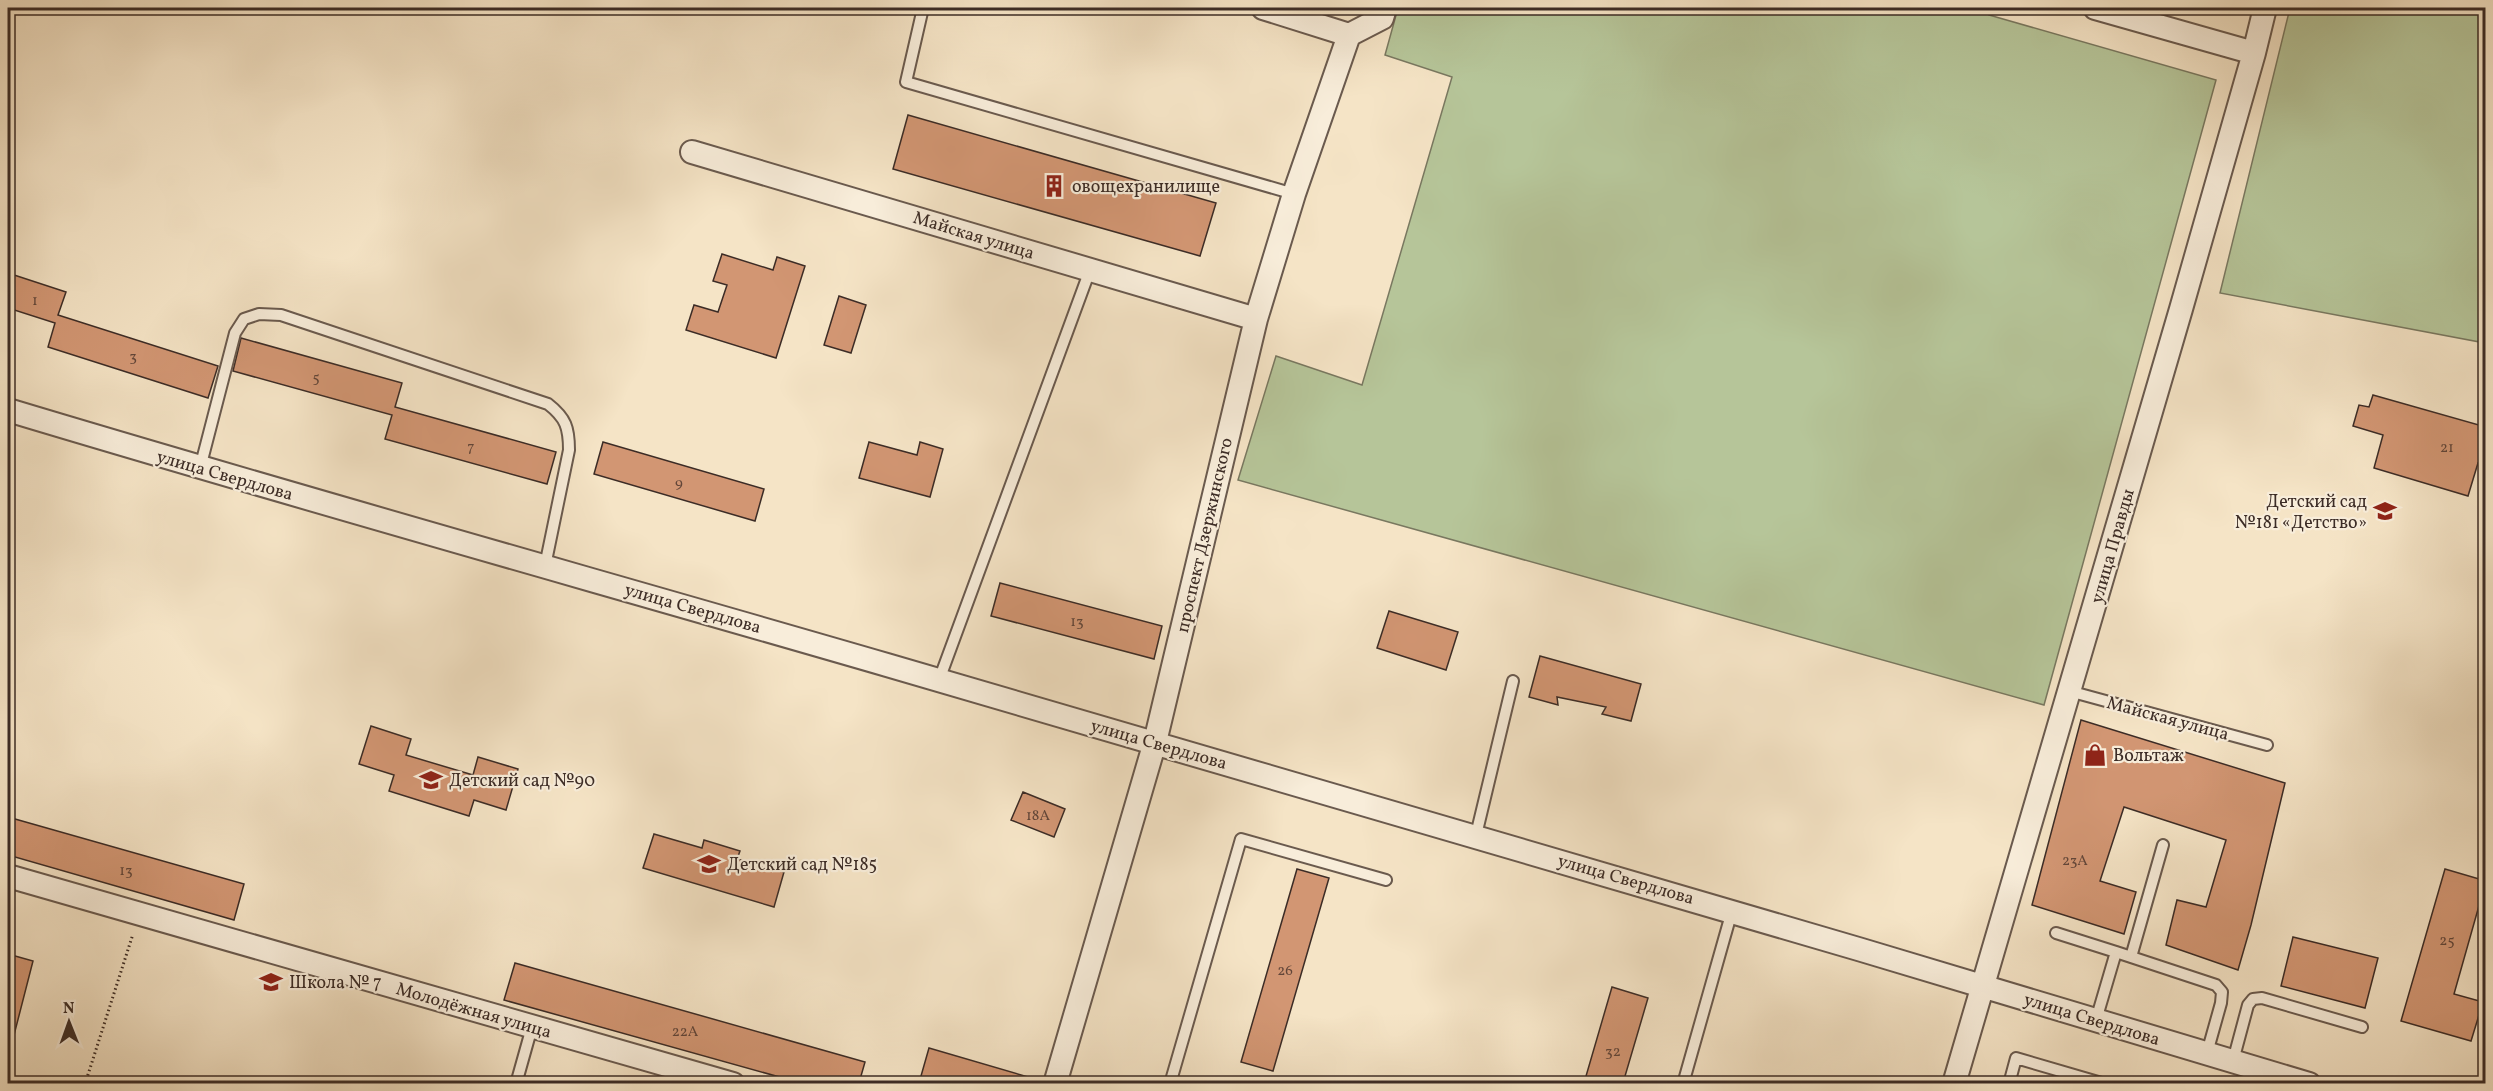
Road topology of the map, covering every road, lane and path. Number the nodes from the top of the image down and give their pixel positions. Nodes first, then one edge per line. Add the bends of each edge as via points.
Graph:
1 (923, 8) edge
2 (1263, 8) edge
3 (1384, 8) edge
4 (2095, 8) edge
5 (2265, 8) edge
6 (1349, 35) junction
7 (2254, 53) junction
8 (692, 152) dead end
9 (1294, 194) junction
10 (1090, 270) junction
11 (1256, 319) junction
12 (8, 410) edge
13 (200, 468) junction
14 (545, 566) junction
15 (939, 680) junction
16 (1513, 681) dead end
17 (2069, 691) junction
18 (1155, 742) junction
19 (2267, 746) dead end
20 (1476, 836) junction
21 (2163, 845) dead end
22 (8, 876) edge
23 (1386, 880) dead end
24 (1732, 910) junction
25 (139, 914) junction
26 (2056, 933) dead end
27 (2116, 952) junction
28 (2131, 957) junction
29 (1983, 986) junction
30 (2096, 1020) junction
31 (532, 1027) junction
32 (2362, 1027) dead end
33 (2207, 1053) junction
34 (2232, 1060) junction
35 (2258, 1076) edge
36 (85, 1083) edge
37 (516, 1083) edge
38 (733, 1083) edge
39 (1055, 1083) edge
40 (1170, 1083) edge
41 (1683, 1083) edge
42 (1954, 1083) edge
43 (2009, 1083) edge
44 (2105, 1083) edge
45 (2309, 1083) edge

1 - 9 lane via 906,82
2 - 6 street
3 - 6 street via 1382,18
4 - 7 street
5 - 7 street, улица Правды
6 - 9 street, проспект Дзержинского
7 - 17 street, улица Правды
8 - 10 street, Майская улица
9 - 11 street, проспект Дзержинского
10 - 11 street, Майская улица
10 - 15 lane
11 - 18 street, проспект Дзержинского
12 - 13 street, улица Свердлова
13 - 14 street, улица Свердлова
13 - 14 lane via 236,333 244,319 260,314 281,315 548,404 561,414 569,432 569,450
14 - 15 street, улица Свердлова
15 - 18 street, улица Свердлова
16 - 20 lane
17 - 19 lane, Майская улица
17 - 29 street, улица Правды
18 - 20 street, улица Свердлова
18 - 39 street, проспект Дзержинского
20 - 24 street, улица Свердлова
21 - 28 lane
22 - 25 street, Молодёжная улица
23 - 40 lane via 1241,839
24 - 29 street, улица Свердлова
24 - 41 lane
25 - 31 street, Молодёжная улица
25 - 36 path
26 - 27 lane
27 - 28 lane
27 - 30 lane
28 - 33 lane via 2217,985 2222,992 2221,1003
29 - 30 street, улица Свердлова
29 - 42 street, улица Правды
30 - 33 street, улица Свердлова
31 - 37 lane
31 - 38 street, Молодёжная улица
32 - 34 lane via 2262,998 2253,999
33 - 34 street, улица Свердлова
34 - 35 street, улица Свердлова
35 - 45 street, улица Свердлова
43 - 44 lane via 2016,1058

